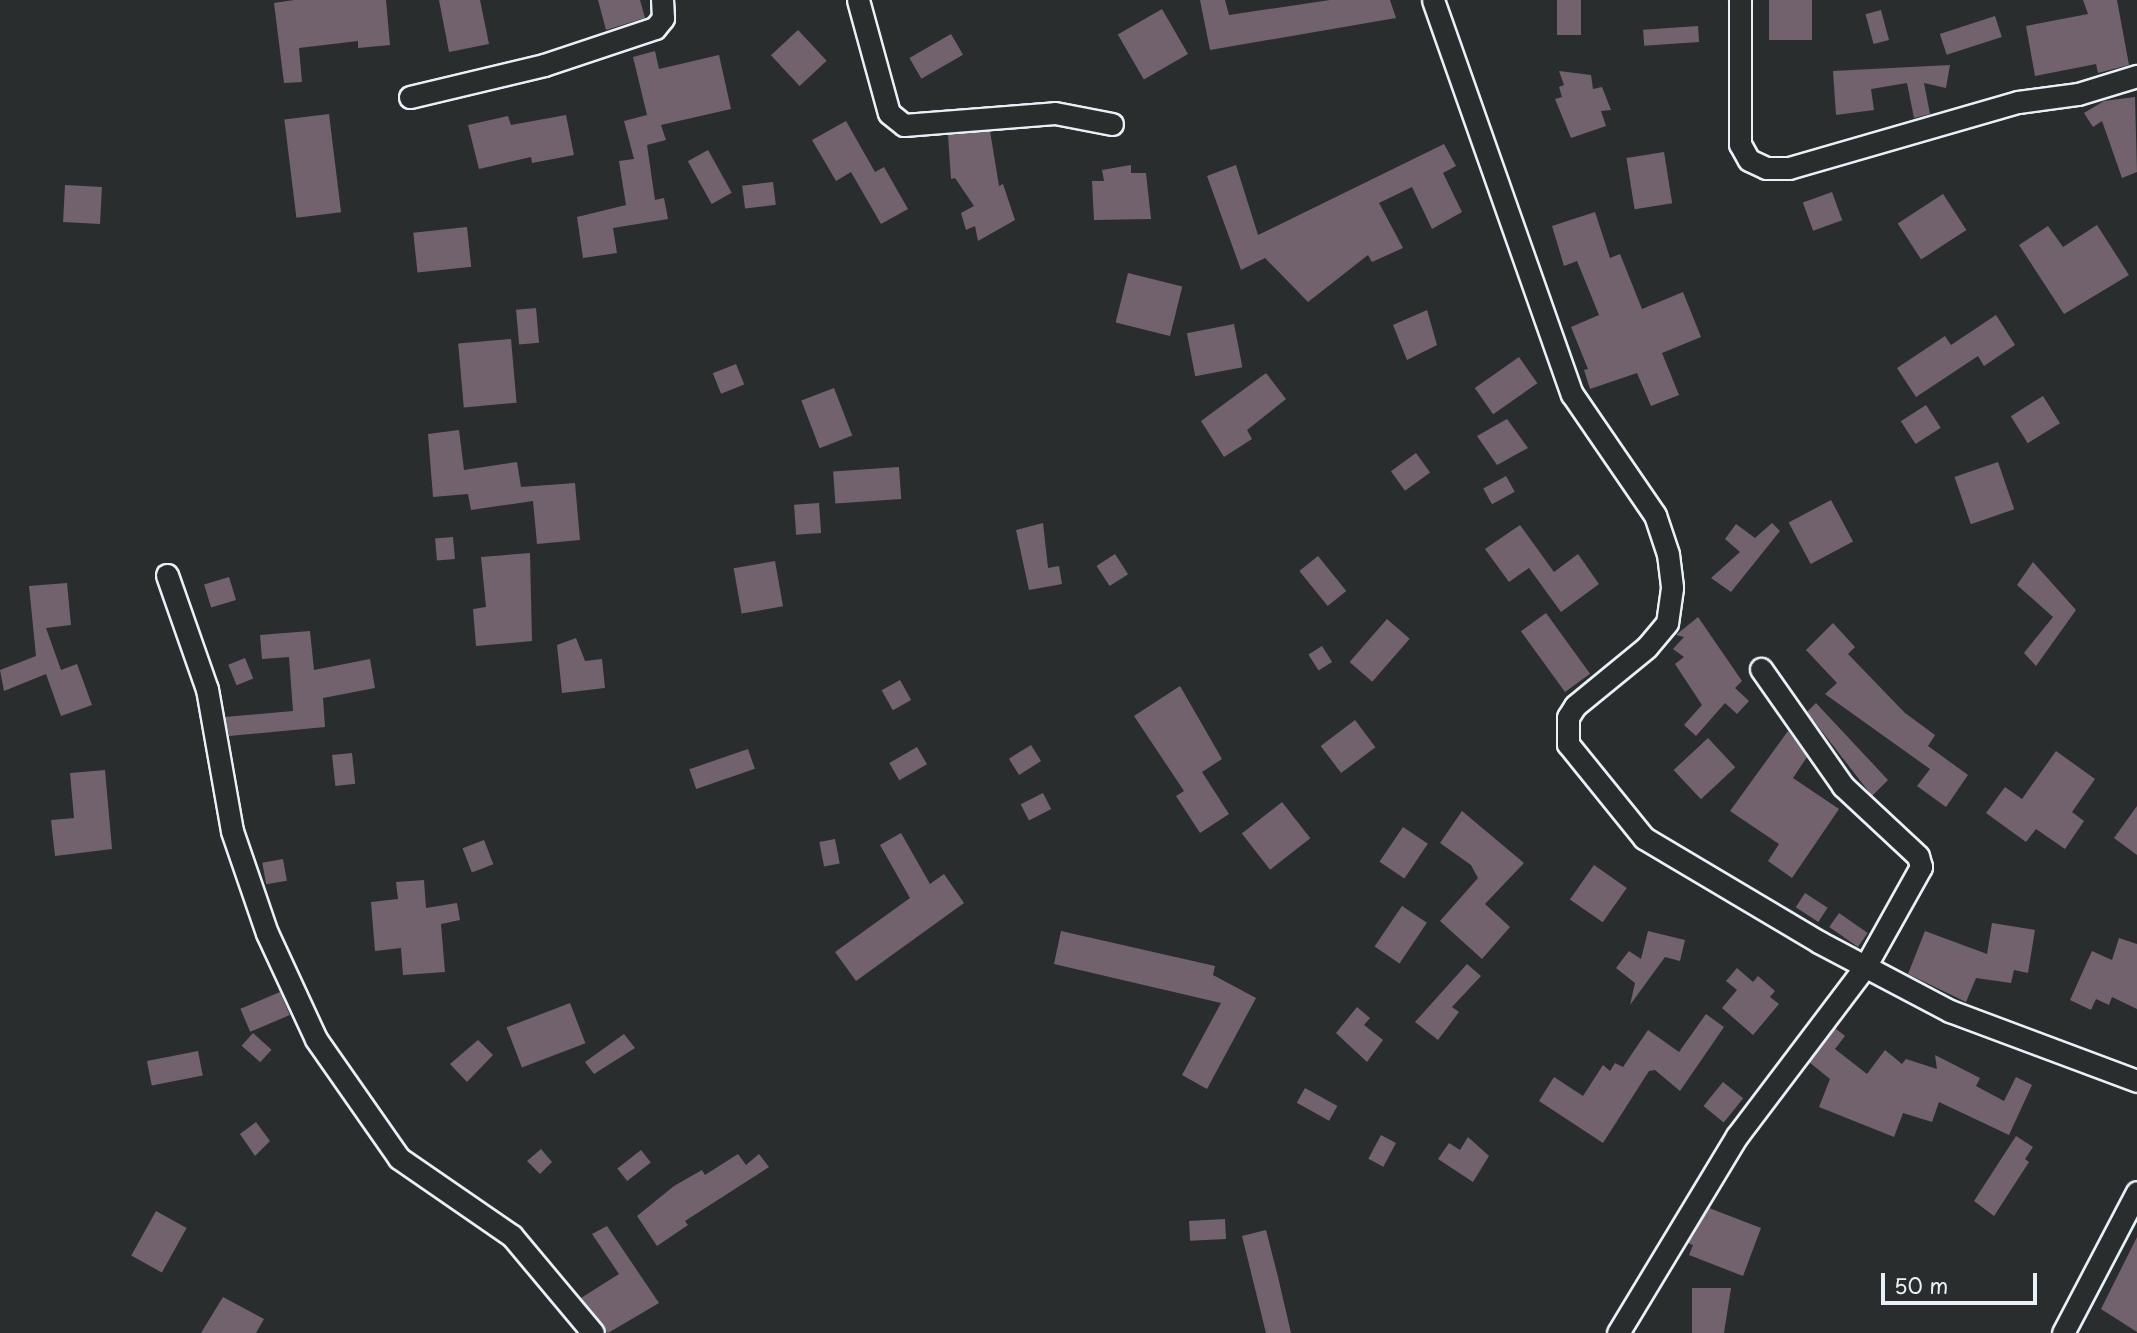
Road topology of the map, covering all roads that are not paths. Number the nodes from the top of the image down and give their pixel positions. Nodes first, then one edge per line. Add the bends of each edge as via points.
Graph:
1 (662, 0) edge
2 (858, 0) edge
3 (1433, 0) edge
4 (1740, 0) edge
5 (2137, 76) edge
6 (410, 97) dead end
7 (1112, 124) dead end
8 (167, 575) dead end
9 (1761, 669) dead end
10 (1865, 967) junction
11 (2137, 1081) edge
12 (2137, 1192) edge
13 (593, 1333) edge
14 (1618, 1333) edge
15 (2063, 1333) edge

1 - 6 street via 663,18 655,28 544,65
2 - 7 street via 890,113 904,125 1055,113
3 - 10 street via 1568,384 1656,515 1668,554 1672,588 1667,623 1647,647 1575,706 1568,717 1568,744 1644,838
4 - 5 street via 1740,144 1749,160 1766,168 1789,167 2018,102 2078,94
8 - 13 street via 207,689 233,831 267,933 316,1039 399,1158 512,1237
9 - 10 street via 1843,786 1920,861 1920,873
10 - 11 street via 1950,1011
10 - 14 street via 1737,1136
12 - 15 street

